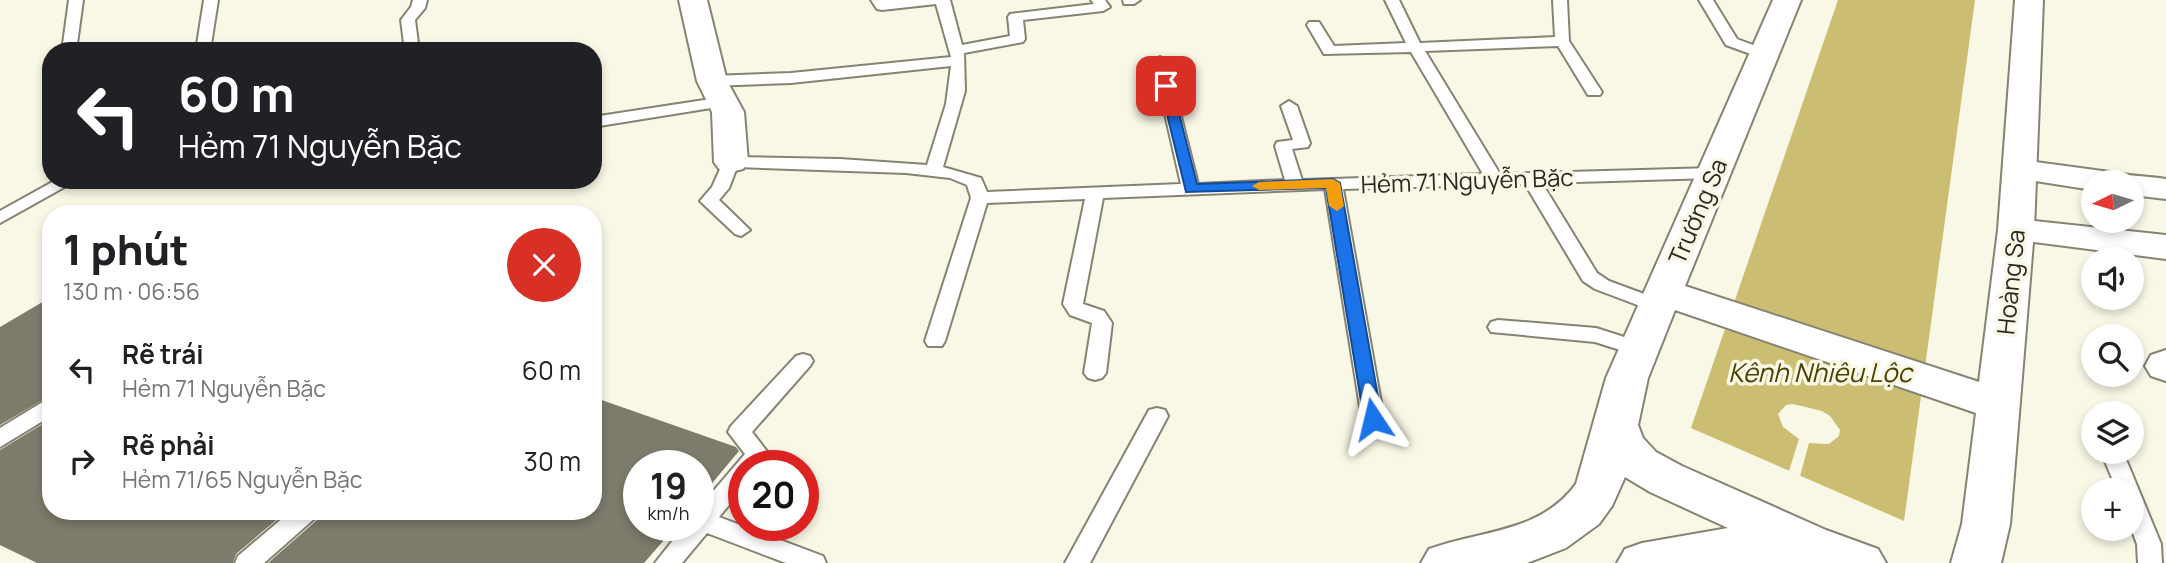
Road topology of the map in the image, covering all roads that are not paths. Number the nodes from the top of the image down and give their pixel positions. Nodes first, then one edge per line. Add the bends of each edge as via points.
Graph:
1 (76, 0) edge
2 (211, 0) edge
3 (420, 0) edge
4 (693, 0) edge
5 (878, 0) edge
6 (934, 0) edge
7 (943, 0) edge
8 (1098, 0) edge
9 (1392, 0) edge
10 (1560, 0) edge
11 (1706, 0) edge
12 (1787, 0) edge
13 (2029, 0) edge
14 (1314, 25) dead end
15 (1562, 41) junction
16 (70, 42) edge
17 (205, 42) edge
18 (411, 42) edge
19 (1414, 46) junction
20 (1764, 54) junction
21 (957, 56) junction
22 (1160, 61) dead end
23 (718, 91) junction
24 (1594, 92) dead end
25 (1289, 106) dead end
26 (602, 120) edge
27 (731, 162) junction
28 (2021, 170) junction
29 (933, 171) junction
30 (1713, 173) junction
31 (1530, 178) junction
32 (2081, 178) edge
33 (1494, 179) junction
34 (1333, 183) junction
35 (1295, 184) junction
36 (2144, 186) edge
37 (53, 189) edge
38 (1191, 189) junction
39 (2166, 189) edge
40 (1095, 192) junction
41 (980, 198) junction
42 (0, 218) edge
43 (741, 230) dead end
44 (2017, 230) junction
45 (2166, 247) edge
46 (1672, 301) junction
47 (1499, 327) dead end
48 (935, 341) dead end
49 (1639, 349) junction
50 (803, 361) dead end
51 (1095, 373) dead end
52 (1996, 404) junction
53 (42, 411) edge
54 (1157, 416) dead end
55 (1373, 419) dead end
56 (1616, 425) junction
57 (0, 439) edge
58 (755, 450) edge
59 (728, 490) edge
60 (714, 507) edge
61 (297, 520) edge
62 (714, 526) edge
63 (2144, 530) edge
64 (685, 541) edge
65 (1841, 557) edge
66 (1986, 561) edge
67 (247, 563) edge
68 (667, 563) edge
69 (814, 563) edge
70 (1077, 563) edge
71 (1446, 563) edge
72 (1642, 563) edge
73 (2150, 563) edge

1 - 16 lane
2 - 17 lane
3 - 18 lane via 408,20
4 - 23 street
5 - 6 lane via 882,6
7 - 21 lane
8 - 21 lane via 1103,7 1015,17 1018,39
9 - 19 lane
10 - 15 lane
11 - 20 lane via 1731,42
12 - 20 street, Trường Sa
13 - 28 street, Hoàng Sa
14 - 19 lane via 1329,51
15 - 19 lane
15 - 24 lane
19 - 33 lane
20 - 30 street, Trường Sa
21 - 23 lane
21 - 29 lane via 956,97
22 - 38 lane
23 - 26 lane
23 - 27 street via 728,112
25 - 35 lane via 1302,144 1283,146
27 - 29 lane
27 - 43 lane via 709,201
28 - 32 street
28 - 44 street, Hoàng Sa
29 - 41 lane via 975,182
30 - 31 lane, Hẻm 71 Nguyễn Bặc
30 - 46 street, Trường Sa
31 - 33 lane, Hẻm 71 Nguyễn Bặc
31 - 46 lane via 1590,277 1602,285
33 - 34 lane, Hẻm 71 Nguyễn Bặc
34 - 35 lane, Hẻm 71 Nguyễn Bặc
34 - 55 lane
35 - 38 lane, Hẻm 71 Nguyễn Bặc
36 - 39 street
37 - 42 lane
38 - 40 lane, Hẻm 71 Nguyễn Bặc
40 - 41 lane, Hẻm 71 Nguyễn Bặc
40 - 51 lane via 1073,304 1077,310 1097,316 1101,323
41 - 48 lane
44 - 45 street
44 - 52 street, Hoàng Sa
46 - 49 street, Trường Sa
46 - 52 street
47 - 49 lane via 1596,335
49 - 56 street, Trường Sa
50 - 58 lane via 739,432
52 - 66 street, Hoàng Sa
53 - 57 lane
54 - 70 lane
56 - 65 street via 1623,446 1651,471
56 - 71 street, Trường Sa via 1595,492 1574,519 1539,539
59 - 60 lane
61 - 67 lane
62 - 69 lane
63 - 73 lane
64 - 68 lane
65 - 72 street via 1759,543

